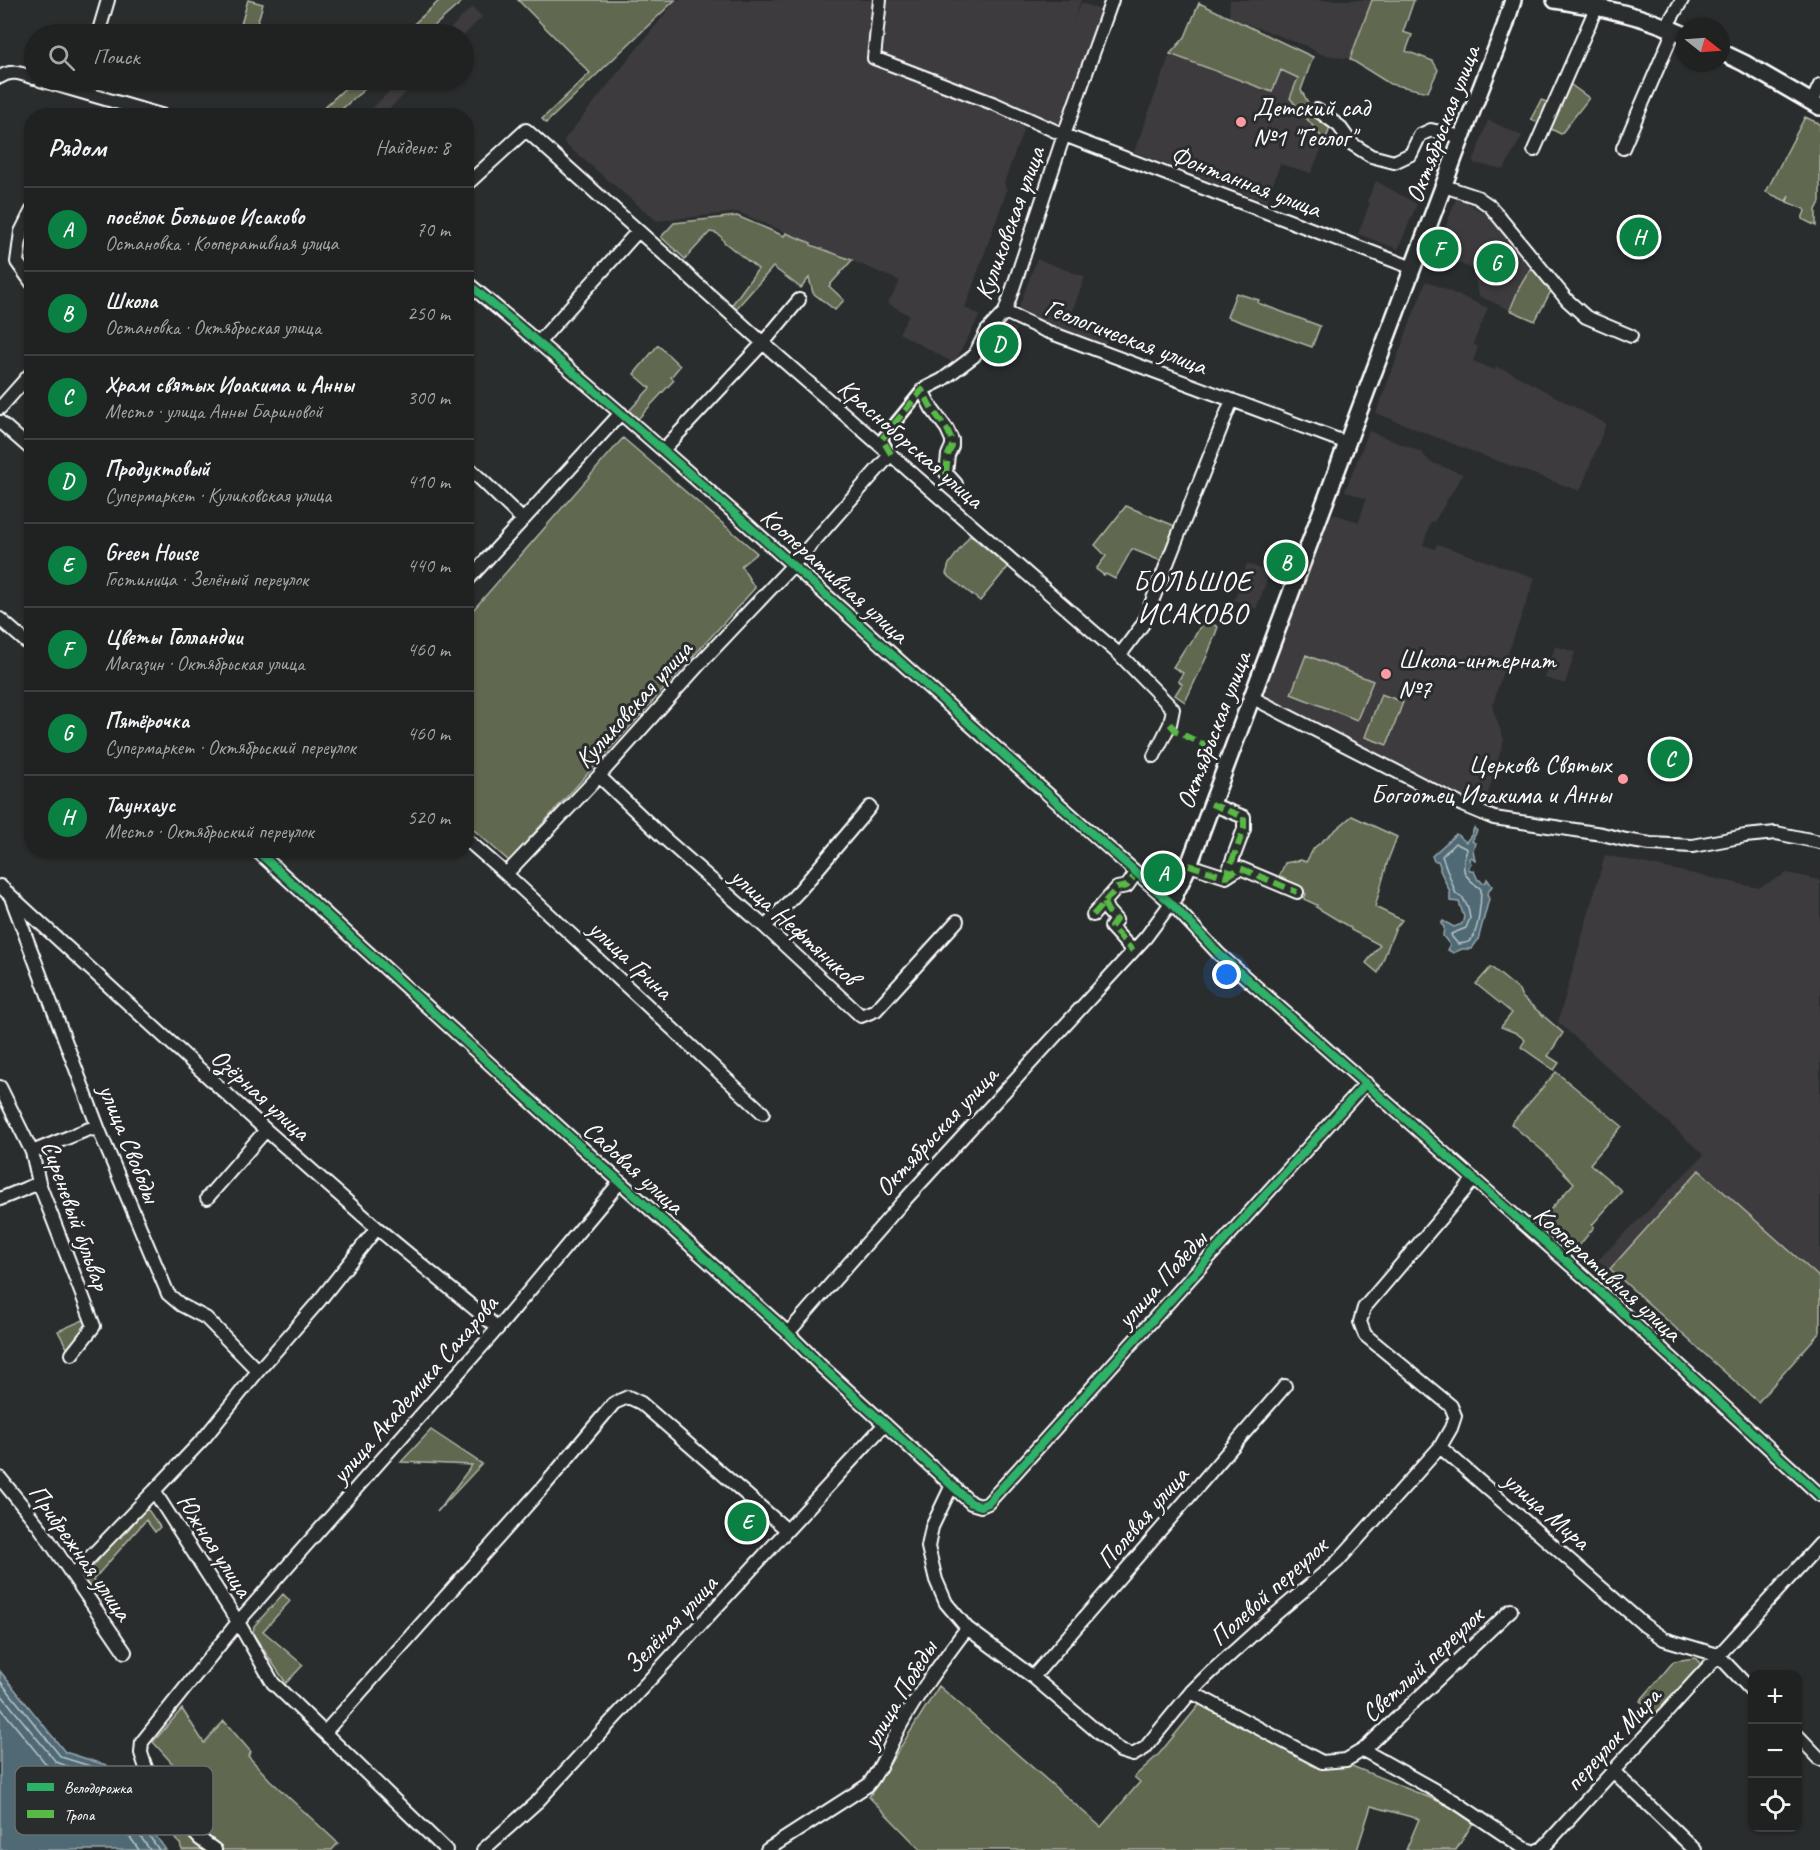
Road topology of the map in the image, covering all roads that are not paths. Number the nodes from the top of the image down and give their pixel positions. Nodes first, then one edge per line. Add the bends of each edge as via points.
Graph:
1 (108, 0) edge
2 (880, 0) edge
3 (1113, 0) edge
4 (1513, 0) edge
5 (1555, 0) edge
6 (1682, 0) edge
7 (1574, 1) edge
8 (1598, 3) edge
9 (101, 24) edge
10 (1675, 31) edge
11 (1730, 56) edge
12 (24, 75) edge
13 (0, 77) edge
14 (1820, 85) edge
15 (94, 90) edge
16 (1816, 104) edge
17 (142, 108) edge
18 (1317, 110) dead end
19 (1064, 135) junction
20 (1462, 137) junction
21 (1623, 148) dead end
22 (1534, 150) dead end
23 (474, 178) edge
24 (1444, 186) junction
25 (24, 226) edge
26 (638, 231) junction
27 (1413, 268) junction
28 (24, 272) edge
29 (474, 289) edge
30 (799, 300) dead end
31 (1005, 312) junction
32 (1631, 336) dead end
33 (539, 342) junction
34 (763, 343) junction
35 (24, 381) edge
36 (922, 390) junction
37 (1232, 400) junction
38 (0, 408) edge
39 (621, 413) junction
40 (0, 422) edge
41 (24, 443) edge
42 (1347, 444) junction
43 (663, 450) junction
44 (891, 454) junction
45 (474, 473) edge
46 (956, 484) dead end
47 (523, 520) junction
48 (793, 565) junction
49 (474, 573) edge
50 (0, 619) edge
51 (24, 640) edge
52 (1120, 655) junction
53 (1251, 698) junction
54 (1154, 756) dead end
55 (599, 776) junction
56 (1211, 804) junction
57 (870, 807) dead end
58 (1820, 842) edge
59 (474, 846) edge
60 (265, 858) edge
61 (1189, 865) junction
62 (1136, 873) junction
63 (506, 874) junction
64 (1226, 878) junction
65 (0, 886) edge
66 (1297, 892) dead end
67 (10, 897) junction
68 (1104, 903) junction
69 (1171, 903) junction
70 (1094, 915) dead end
71 (957, 921) dead end
72 (765, 927) junction
73 (1133, 951) junction
74 (1366, 1083) junction
75 (0, 1087) edge
76 (763, 1113) dead end
77 (99, 1130) junction
78 (266, 1130) junction
79 (32, 1152) junction
80 (1474, 1179) junction
81 (620, 1182) junction
82 (39, 1183) junction
83 (207, 1198) dead end
84 (0, 1199) edge
85 (377, 1228) junction
86 (498, 1328) junction
87 (788, 1333) junction
88 (72, 1354) dead end
89 (258, 1371) junction
90 (1285, 1386) dead end
91 (885, 1424) junction
92 (1440, 1447) junction
93 (0, 1478) edge
94 (952, 1485) junction
95 (154, 1491) junction
96 (1820, 1495) edge
97 (988, 1503) joint
98 (787, 1530) junction
99 (1820, 1544) edge
100 (73, 1575) junction
101 (1511, 1610) dead end
102 (238, 1622) junction
103 (967, 1628) junction
104 (124, 1652) dead end
105 (1718, 1655) junction
106 (1034, 1677) junction
107 (1748, 1687) edge
108 (1191, 1692) junction
109 (325, 1732) junction
110 (1802, 1742) edge
111 (1363, 1750) junction
112 (1820, 1759) edge
113 (145, 1766) edge
114 (1613, 1771) junction
115 (196, 1835) edge
116 (1527, 1849) edge
117 (215, 1850) edge
118 (446, 1850) edge
119 (483, 1850) edge
120 (767, 1850) edge
121 (1538, 1850) edge
122 (1695, 1850) edge

1 - 9 street
2 - 19 street, Фонтанная улица via 874,58
3 - 19 street, Куликовская улица
4 - 20 street, Октябрьская улица
5 - 7 street
6 - 10 street
7 - 8 street
8 - 10 street
8 - 22 street
10 - 21 street
11 - 16 street
12 - 13 street via 15,72
14 - 16 street
15 - 17 street
18 - 20 street via 1339,126 1352,144 1371,156 1394,162 1411,154 1420,135 1431,130
19 - 27 street, Фонтанная улица
19 - 31 street, Куликовская улица
20 - 24 street, Октябрьская улица
23 - 26 street, Красноборская улица via 526,130
24 - 27 street, Октябрьская улица
24 - 32 street via 1477,197 1490,206 1567,300 1586,317
25 - 28 street via 17,262
26 - 33 street
26 - 34 street, Красноборская улица
27 - 42 street, Октябрьская улица
29 - 33 street, Кооперативная улица
30 - 34 street
31 - 36 street, Куликовская улица via 987,331 974,356
31 - 37 street, Геологическая улица
33 - 39 street, Кооперативная улица
34 - 43 street
34 - 44 street, Красноборская улица
35 - 38 street
36 - 44 street, Куликовская улица via 882,439
36 - 46 street via 952,440 946,472
37 - 42 street, Геологическая улица
37 - 52 street via 1143,624
39 - 43 street, Кооперативная улица
39 - 47 street
40 - 41 street
42 - 53 street, Октябрьская улица
43 - 48 street, Кооперативная улица
44 - 48 street, Куликовская улица
44 - 52 street, Красноборская улица
45 - 47 street
47 - 49 street
48 - 55 street, Куликовская улица
48 - 62 street, Кооперативная улица
50 - 51 street
52 - 54 street, Красноборская улица via 1173,709
53 - 56 street, Октябрьская улица
53 - 58 street via 1494,818 1676,846 1776,833
55 - 63 street, Куликовская улица
55 - 72 street, улица Нефтяников
56 - 61 street, Октябрьская улица
56 - 64 street via 1244,817 1244,829
57 - 72 street
59 - 63 street, улица Грина
60 - 81 street, Садовая улица
61 - 64 street
61 - 69 street, Октябрьская улица
62 - 68 street via 1127,886 1117,888
62 - 69 street, Кооперативная улица
63 - 76 street, улица Грина
64 - 66 street via 1240,868
65 - 67 street, Озёрная улица
67 - 77 street, улица Свободы
67 - 78 street, Озёрная улица
68 - 70 street
68 - 73 street via 1116,920 1111,927
69 - 73 street, Октябрьская улица
69 - 74 street, Кооперативная улица via 1219,954
71 - 72 street, улица Нефтяников via 876,1010 861,1016
73 - 87 street, Октябрьская улица
74 - 80 street, Кооперативная улица
74 - 97 street, улица Победы
75 - 79 street, Сиреневый бульвар
77 - 79 street via 89,1129
77 - 89 street, улица Свободы via 168,1294 206,1318
78 - 83 street
78 - 85 street, Озёрная улица
79 - 82 street, Сиреневый бульвар
80 - 92 street via 1364,1308 1360,1322 1365,1335 1451,1406 1455,1416
80 - 96 street, Кооперативная улица
81 - 86 street, улица Академика Сахарова
81 - 87 street, Садовая улица
82 - 84 street
82 - 88 street, Сиреневый бульвар via 94,1326
85 - 86 street, Озёрная улица
85 - 89 street, Южная улица
86 - 102 street, улица Академика Сахарова
87 - 91 street, Садовая улица
89 - 95 street, Южная улица via 205,1437
90 - 106 street, Полевая улица
91 - 94 street, Садовая улица
91 - 98 street, Зелёная улица
92 - 105 street, улица Мира via 1644,1625 1664,1639
92 - 108 street, Полевой переулок via 1337,1562
93 - 100 street, Прибрежная улица
94 - 97 street, Садовая улица via 971,1503
94 - 103 street, улица Победы via 932,1527 928,1547 946,1603
95 - 100 street
95 - 102 street, Южная улица
98 - 109 street via 641,1403 628,1397 614,1403
98 - 119 street, Зелёная улица via 538,1801
99 - 105 street, переулок Мира
100 - 104 street, Прибрежная улица
101 - 111 street, Светлый переулок
102 - 109 street, Южная улица via 273,1683
102 - 113 street, улица Академика Сахарова via 142,1742
103 - 106 street
103 - 120 street, улица Победы via 921,1692 868,1785
105 - 107 street
105 - 114 street, переулок Мира
106 - 108 street, Полевой переулок via 1120,1751 1133,1755 1145,1748
108 - 111 street via 1322,1762 1346,1760
109 - 118 street, Южная улица
110 - 112 street
111 - 116 street via 1454,1801
114 - 121 street, переулок Мира
114 - 122 street
115 - 117 street, улица Академика Сахарова

